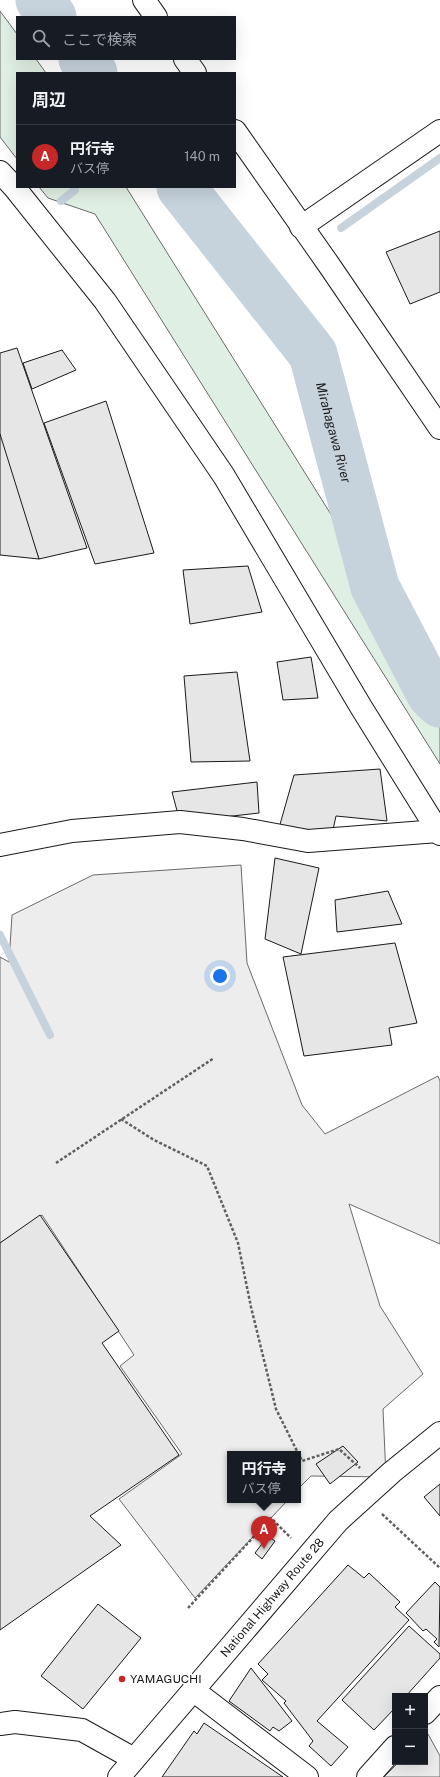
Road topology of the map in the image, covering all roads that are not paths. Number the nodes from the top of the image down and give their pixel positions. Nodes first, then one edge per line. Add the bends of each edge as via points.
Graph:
1 (144, 0) edge
2 (155, 16) edge
3 (186, 60) edge
4 (194, 72) edge
5 (236, 132) edge
6 (440, 132) edge
7 (5, 184) edge
8 (302, 227) junction
9 (440, 428) edge
10 (439, 832) edge
11 (0, 845) edge
12 (440, 1433) edge
13 (193, 1690) junction
14 (440, 1697) edge
15 (428, 1711) edge
16 (0, 1724) edge
17 (392, 1750) edge
18 (134, 1758) junction
19 (119, 1777) edge
20 (307, 1777) edge
21 (368, 1777) edge

1 - 2 main road
3 - 4 main road
5 - 8 main road
6 - 8 main road
7 - 10 main road via 105,301 224,476 361,707
8 - 9 main road
10 - 11 main road via 308,841 243,829 180,822 72,831
12 - 13 main road, National Highway Route 28 via 338,1521
13 - 18 main road, National Highway Route 28
13 - 20 main road
14 - 15 main road
16 - 18 main road via 15,1722 82,1730
17 - 21 main road
18 - 19 main road, National Highway Route 28

